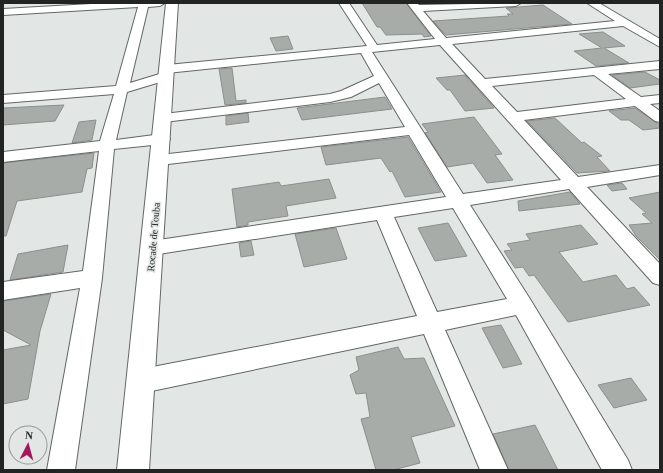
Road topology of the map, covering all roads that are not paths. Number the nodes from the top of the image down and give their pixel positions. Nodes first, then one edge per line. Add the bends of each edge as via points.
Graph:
1 (160, 3) edge
2 (172, 3) edge
3 (344, 3) edge
4 (516, 3) edge
5 (611, 3) edge
6 (144, 4) edge
7 (414, 5) edge
8 (595, 5) edge
9 (72, 6) edge
10 (3, 12) edge
11 (626, 23) junction
12 (654, 29) dead end
13 (642, 33) junction
14 (359, 41) junction
15 (443, 41) junction
16 (660, 44) edge
17 (318, 54) junction
18 (660, 65) edge
19 (597, 71) junction
20 (166, 72) junction
21 (381, 78) junction
22 (481, 83) junction
23 (123, 89) junction
24 (3, 99) edge
25 (660, 99) edge
26 (638, 102) junction
27 (512, 117) junction
28 (164, 118) junction
29 (660, 118) edge
30 (414, 130) junction
31 (107, 145) junction
32 (161, 149) junction
33 (3, 157) edge
34 (660, 170) edge
35 (574, 183) junction
36 (458, 201) junction
37 (383, 212) junction
38 (152, 248) junction
39 (660, 277) edge
40 (92, 278) junction
41 (3, 291) edge
42 (522, 304) junction
43 (431, 323) junction
44 (142, 382) junction
45 (61, 470) edge
46 (133, 470) edge
47 (494, 470) edge
48 (618, 470) edge

1 - 6 street
2 - 20 main road, Rocade de Touba
3 - 14 street
4 - 7 street
5 - 8 street
6 - 9 street
6 - 23 street
7 - 15 street
8 - 11 street
9 - 10 street
11 - 13 street
11 - 15 street
12 - 13 street
13 - 16 street
14 - 15 street
14 - 17 street
14 - 17 street
14 - 21 street
15 - 22 street
17 - 20 street
18 - 19 street
19 - 22 street
19 - 26 street
20 - 23 street
20 - 28 main road, Rocade de Touba
21 - 28 street via 346,94 330,98
21 - 30 street
22 - 27 street
23 - 24 street
23 - 31 street
25 - 26 street
26 - 27 street
26 - 29 street
27 - 35 street
28 - 32 main road, Rocade de Touba
30 - 32 street
30 - 36 street
31 - 32 street
31 - 33 street
31 - 40 street
32 - 38 main road, Rocade de Touba
34 - 35 street
35 - 36 street
35 - 39 street
36 - 37 street
36 - 42 street
37 - 38 street
37 - 43 street
38 - 44 main road, Rocade de Touba
40 - 41 street
40 - 45 street
42 - 43 street
42 - 48 street
43 - 44 street
43 - 47 street
44 - 46 main road, Rocade de Touba

